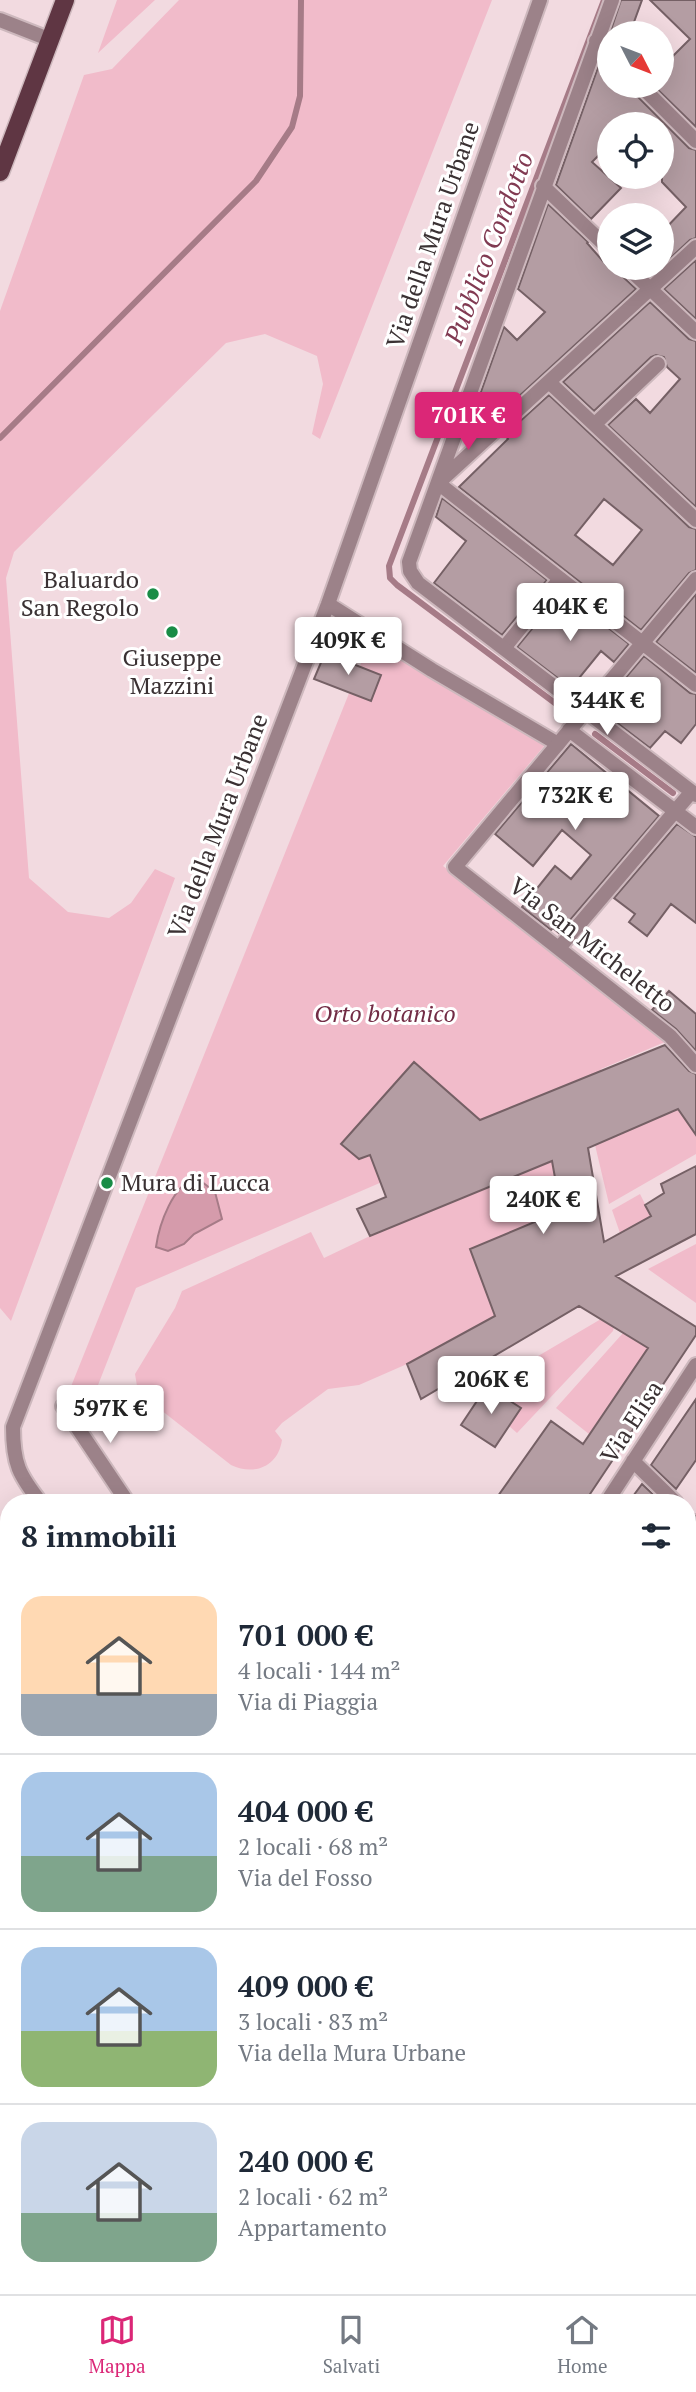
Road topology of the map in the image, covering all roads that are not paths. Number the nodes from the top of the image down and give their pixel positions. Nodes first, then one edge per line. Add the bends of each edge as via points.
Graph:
1 (65, 0) edge
2 (540, 0) edge
3 (611, 0) edge
4 (0, 20) edge
5 (51, 40) junction
6 (596, 41) joint
7 (653, 98) edge
8 (696, 141) edge
9 (0, 172) edge
10 (543, 186) junction
11 (597, 238) edge
12 (696, 247) edge
13 (641, 280) edge
14 (650, 289) junction
15 (696, 332) edge
16 (658, 364) dead end
17 (550, 383) junction
18 (595, 424) junction
19 (438, 484) junction
20 (696, 520) edge
21 (560, 579) junction
22 (696, 579) edge
23 (328, 604) junction
24 (642, 642) junction
25 (504, 648) junction
26 (696, 685) edge
27 (577, 720) junction
28 (558, 744) junction
29 (688, 797) edge
30 (696, 827) edge
31 (559, 948) junction
32 (696, 1065) edge
33 (696, 1364) edge
34 (63, 1406) dead end
35 (633, 1461) junction
36 (34, 1494) edge
37 (122, 1494) edge
38 (612, 1494) edge
39 (667, 1494) edge

1 - 5 main road
2 - 23 street, Via della Mura Urbane
3 - 6 street
4 - 5 street
5 - 9 main road
6 - 10 street
7 - 8 street
10 - 11 street
10 - 19 street
12 - 14 street
13 - 14 street
14 - 15 street
14 - 17 street
16 - 18 street
17 - 18 street
17 - 19 street
18 - 20 street
19 - 21 street
19 - 25 street via 409,562 410,571 418,583
21 - 24 street
21 - 25 street
22 - 24 street
23 - 28 street
23 - 36 street, Via della Mura Urbane via 13,1427 13,1454
24 - 26 street
24 - 27 street
25 - 27 street
27 - 28 street
27 - 29 street
27 - 29 street
28 - 31 street, Via San Micheletto via 455,867
29 - 30 street
29 - 31 street
31 - 32 street, Via San Micheletto via 670,1036
33 - 35 street, Via Elisa
34 - 37 street
35 - 38 street, Via Elisa
35 - 39 street

